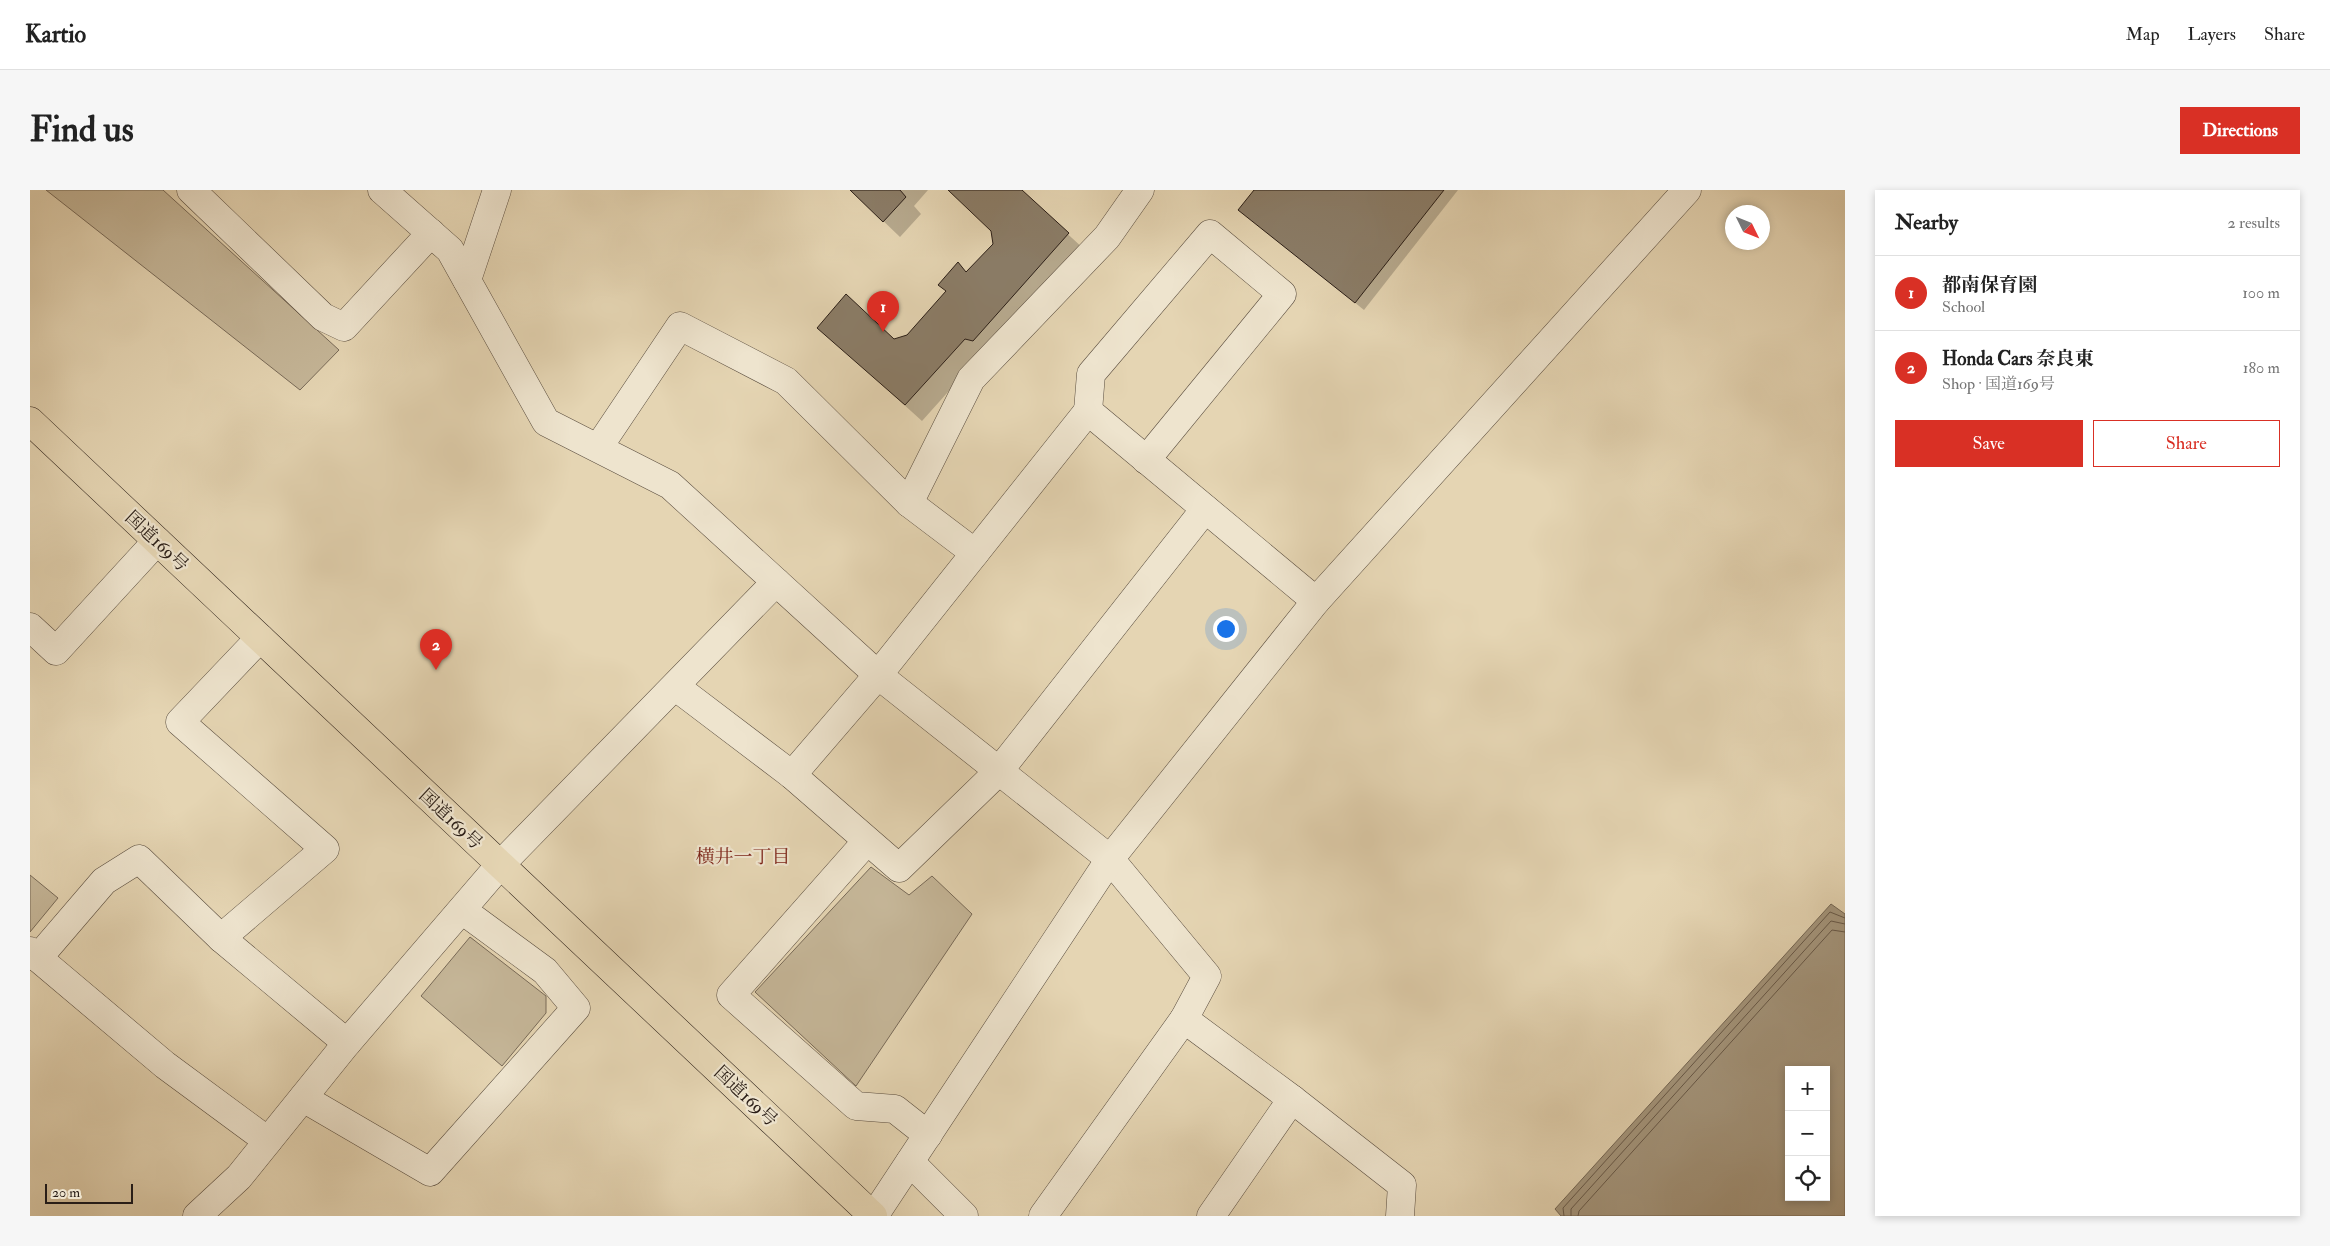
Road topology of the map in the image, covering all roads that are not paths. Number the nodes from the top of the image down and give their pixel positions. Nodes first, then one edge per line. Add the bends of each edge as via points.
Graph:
1 (191, 190) edge
2 (382, 190) edge
3 (497, 190) edge
4 (1140, 190) edge
5 (1687, 190) edge
6 (431, 233) junction
7 (468, 280) junction
8 (1088, 411) junction
9 (30, 421) edge
10 (598, 448) junction
11 (1146, 460) junction
12 (909, 503) junction
13 (1205, 509) junction
14 (157, 541) junction
15 (975, 553) junction
16 (776, 582) junction
17 (1316, 600) junction
18 (30, 627) edge
19 (260, 638) junction
20 (878, 675) junction
21 (676, 687) junction
22 (999, 771) junction
23 (792, 775) junction
24 (867, 841) junction
25 (1110, 859) junction
26 (500, 865) junction
27 (462, 910) junction
28 (221, 938) junction
29 (34, 955) edge
30 (1184, 1019) junction
31 (347, 1043) junction
32 (302, 1098) junction
33 (1292, 1099) junction
34 (928, 1135) junction
35 (268, 1141) junction
36 (910, 1162) junction
37 (197, 1216) edge
38 (874, 1216) edge
39 (964, 1216) edge
40 (1043, 1216) edge
41 (1211, 1216) edge
42 (1400, 1216) edge

1 - 6 street via 323,317 344,327
2 - 6 street
3 - 7 street
4 - 12 street via 1107,237 971,379
5 - 17 street
6 - 7 street via 450,250
7 - 10 street via 546,422
8 - 11 street
8 - 11 street via 1091,374 1210,234 1282,294
8 - 15 street
9 - 14 highway, 国道169号
10 - 12 street via 680,326 786,380
10 - 16 street via 670,485
11 - 13 street
12 - 15 street
13 - 17 street
13 - 22 street
14 - 18 street via 56,651
14 - 19 highway, 国道169号
15 - 20 street
16 - 20 street
16 - 21 street
17 - 25 street
19 - 26 highway, 国道169号
19 - 28 street via 180,722 325,849
20 - 22 street
20 - 23 street
21 - 23 street
21 - 26 street
22 - 24 street via 899,868
22 - 25 street
23 - 24 street
24 - 34 street via 731,995 856,1106 894,1109
25 - 30 street via 1207,976
25 - 34 street
26 - 27 street
26 - 38 highway, 国道169号
27 - 31 street
27 - 32 street via 545,971 576,1008 430,1172
28 - 29 street via 139,859 104,881
28 - 31 street
29 - 35 street via 165,1064
30 - 33 street
30 - 40 street
31 - 32 street
32 - 35 street
33 - 41 street
33 - 42 street via 1402,1185
34 - 36 street
35 - 37 street via 239,1178
36 - 38 street
36 - 39 street

